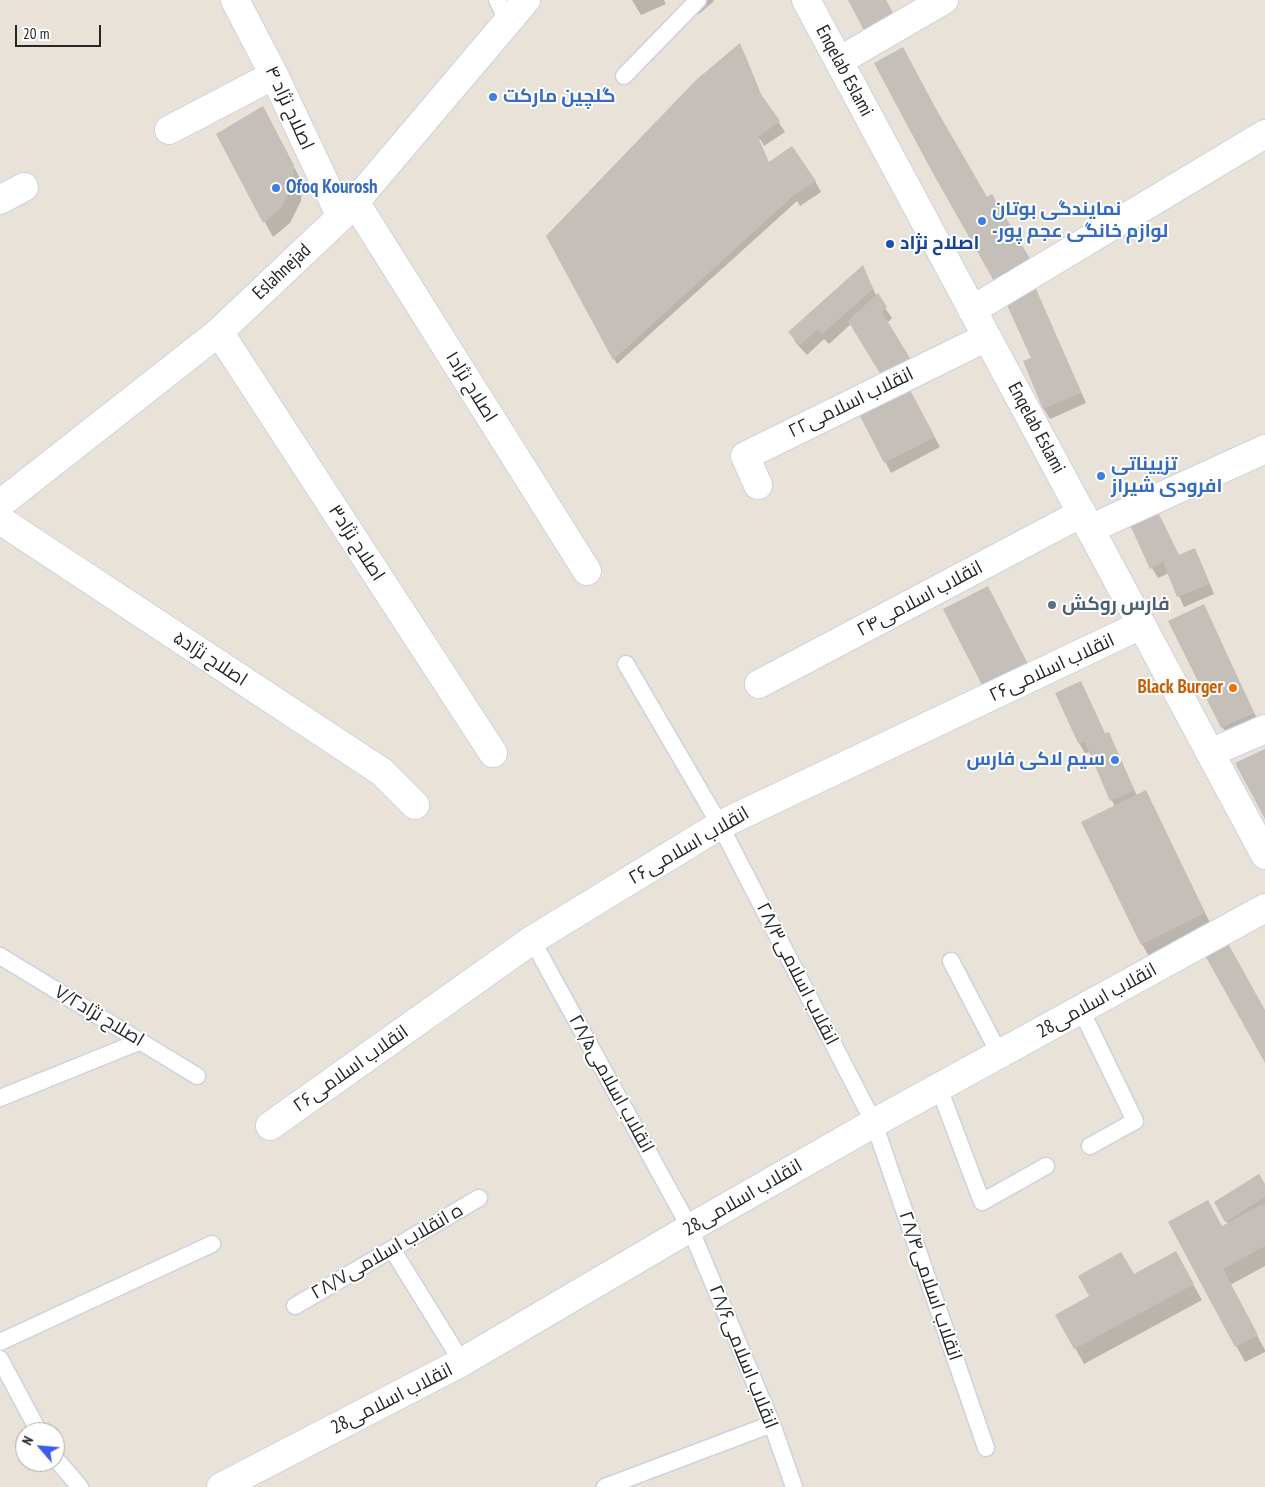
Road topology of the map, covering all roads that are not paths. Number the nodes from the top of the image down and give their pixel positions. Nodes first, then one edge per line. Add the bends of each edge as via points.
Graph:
1 (235, 0) edge
2 (526, 0) edge
3 (698, 0) edge
4 (806, 0) edge
5 (944, 0) edge
6 (502, 11) edge
7 (839, 61) junction
8 (274, 75) junction
9 (624, 76) dead end
10 (169, 130) dead end
11 (1265, 134) edge
12 (24, 187) dead end
13 (0, 200) edge
14 (348, 209) junction
15 (972, 310) junction
16 (219, 332) junction
17 (987, 337) junction
18 (1265, 449) edge
19 (758, 485) dead end
20 (0, 504) edge
21 (0, 520) edge
22 (1086, 522) junction
23 (587, 572) dead end
24 (1141, 625) junction
25 (626, 664) dead end
26 (759, 684) dead end
27 (1265, 729) edge
28 (493, 753) dead end
29 (1210, 753) junction
30 (415, 805) dead end
31 (720, 825) junction
32 (1265, 855) edge
33 (1265, 908) edge
34 (532, 940) junction
35 (0, 956) edge
36 (951, 961) dead end
37 (1081, 1010) junction
38 (141, 1041) junction
39 (1000, 1054) junction
40 (197, 1076) dead end
41 (939, 1088) junction
42 (0, 1098) edge
43 (874, 1124) junction
44 (270, 1126) dead end
45 (1090, 1146) dead end
46 (1046, 1166) dead end
47 (479, 1198) dead end
48 (690, 1228) junction
49 (212, 1244) dead end
50 (392, 1248) junction
51 (295, 1306) dead end
52 (0, 1342) edge
53 (0, 1359) edge
54 (462, 1362) junction
55 (34, 1422) edge
56 (772, 1424) junction
57 (986, 1448) dead end
58 (65, 1470) edge
59 (80, 1487) edge
60 (221, 1487) edge
61 (605, 1487) edge
62 (794, 1487) edge

1 - 8 street, ۴ اصلاح نژاد
2 - 6 street, Eslahnejad
3 - 9 lane
4 - 7 street, Enqelab Eslami
5 - 7 street
6 - 14 street, Eslahnejad
7 - 15 street, Enqelab Eslami
8 - 10 street
8 - 14 street, ۴ اصلاح نژاد
11 - 15 street
12 - 13 street
14 - 16 street, Eslahnejad
14 - 23 street, اصلاح نژاد۱
15 - 17 street, Enqelab Eslami
16 - 20 street, Eslahnejad
16 - 28 street, اصلاح نژاد۳
17 - 19 street, انقلاب اسلامی۲۲ via 745,456
17 - 22 street, Enqelab Eslami
18 - 22 street, انقلاب اسلامی۲۴
21 - 30 street, اصلاح نژاد۵ via 382,772
22 - 24 street, Enqelab Eslami
22 - 26 street, انقلاب اسلامی۲۴
24 - 29 street, Enqelab Eslami
24 - 31 street, انقلاب اسلامی۲۶
25 - 31 lane, انقلاب اسلامی۲۸/۳
27 - 29 street
29 - 32 street, Enqelab Eslami
31 - 34 street, انقلاب اسلامی۲۶
31 - 43 lane, انقلاب اسلامی۲۸/۳
33 - 37 street, 28انقلاب اسلامی
34 - 44 street, انقلاب اسلامی۲۶
34 - 48 lane, انقلاب اسلامی۲۸/۵
35 - 38 lane, اصلاح نژاد۷/۲
36 - 39 lane
37 - 39 street, 28انقلاب اسلامی
37 - 45 lane via 1135,1121
38 - 40 lane, اصلاح نژاد۷/۲
38 - 42 lane
39 - 41 street, 28انقلاب اسلامی
41 - 43 street, 28انقلاب اسلامی
41 - 46 lane via 982,1202
43 - 48 street, 28انقلاب اسلامی
43 - 57 lane, انقلاب اسلامی۲۸/۴
47 - 50 lane, ه انقلاب اسلامی۲۸/۷
48 - 54 street, 28انقلاب اسلامی
48 - 56 lane, انقلاب اسلامی۲۸/۶
49 - 52 lane
50 - 51 lane, ه انقلاب اسلامی۲۸/۷
50 - 54 lane
53 - 55 lane
54 - 60 street, 28انقلاب اسلامی
56 - 61 lane
56 - 62 lane, انقلاب اسلامی۲۸/۶
58 - 59 lane

